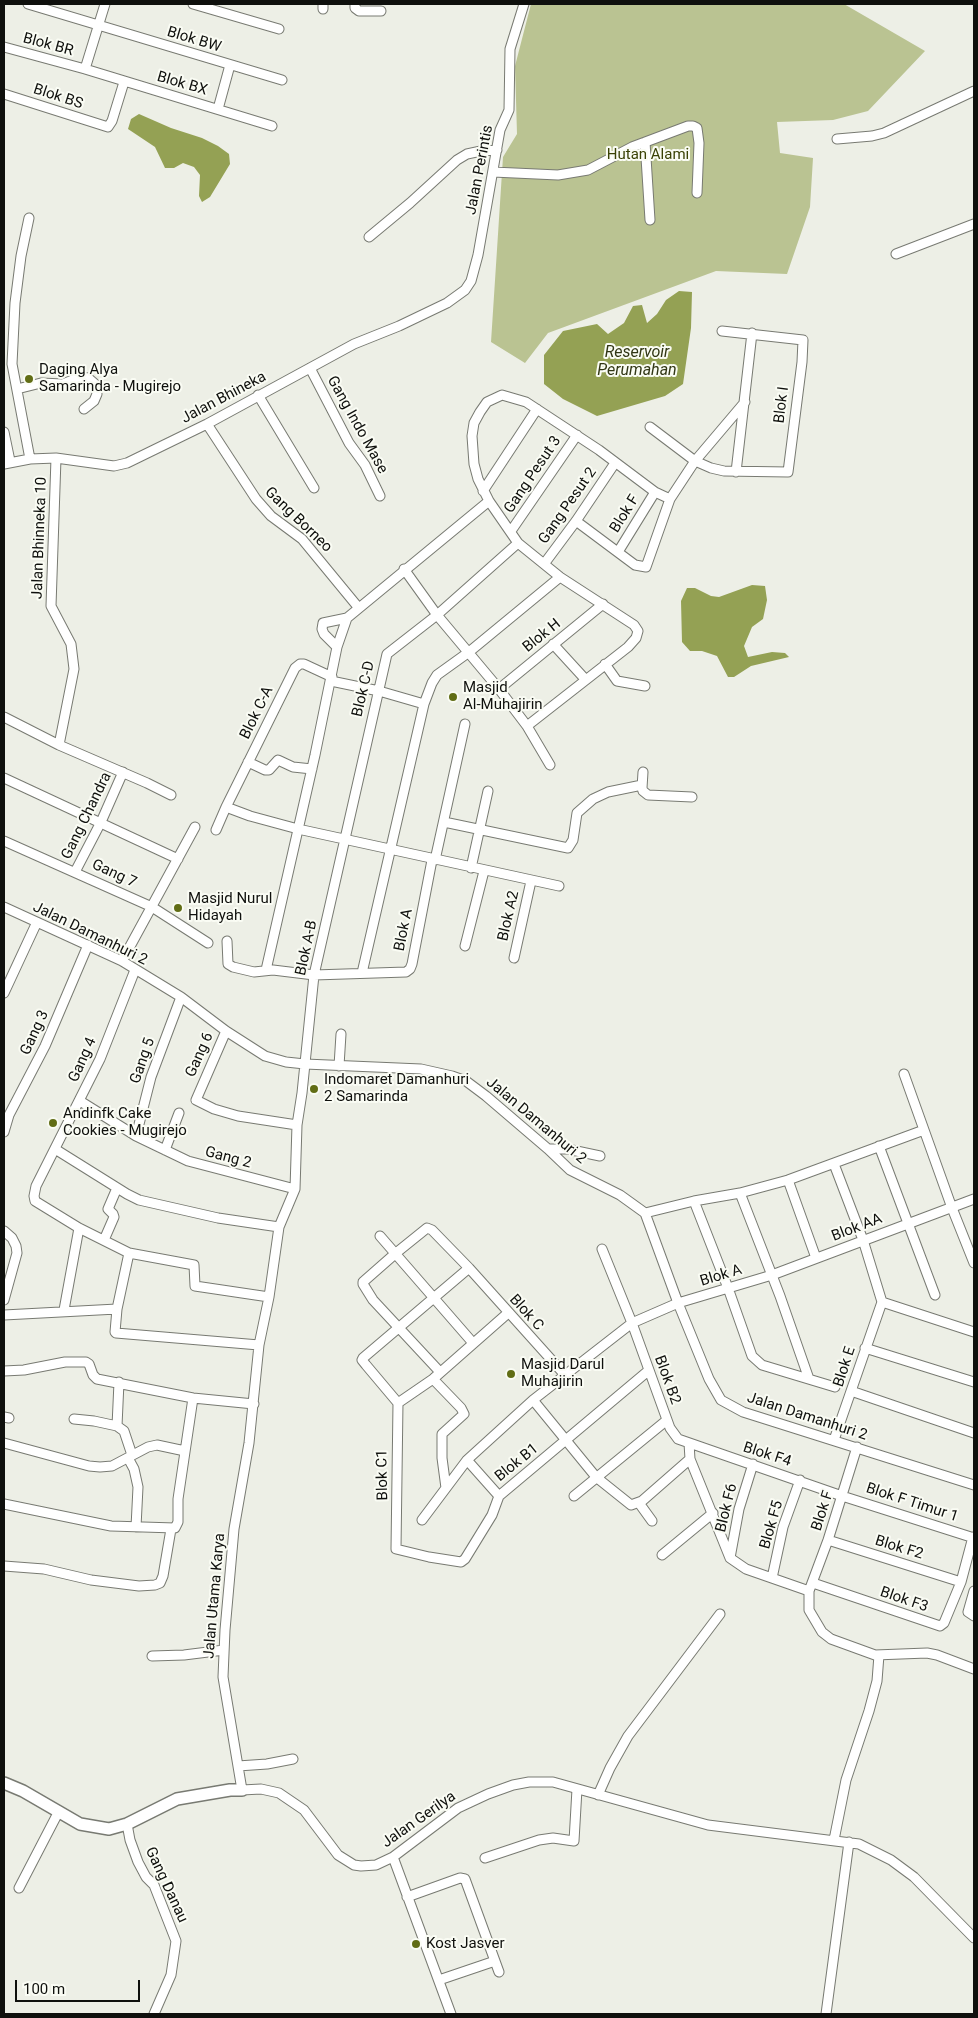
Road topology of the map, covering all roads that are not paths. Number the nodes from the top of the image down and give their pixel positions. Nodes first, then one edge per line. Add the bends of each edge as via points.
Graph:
1 (28, 4) edge
2 (104, 4) edge
3 (193, 4) edge
4 (355, 4) edge
5 (524, 4) edge
6 (382, 11) dead end
7 (98, 26) junction
8 (279, 29) dead end
9 (4, 47) edge
10 (230, 65) junction
11 (85, 69) junction
12 (282, 80) dead end
13 (124, 82) junction
14 (974, 91) edge
15 (4, 94) edge
16 (218, 109) junction
17 (272, 126) dead end
18 (837, 139) dead end
19 (645, 142) junction
20 (497, 150) junction
21 (493, 172) junction
22 (697, 192) dead end
23 (30, 218) dead end
24 (650, 220) dead end
25 (974, 224) edge
26 (369, 237) dead end
27 (896, 254) dead end
28 (447, 303) joint
29 (722, 331) dead end
30 (752, 333) junction
31 (8, 365) edge
32 (310, 368) junction
33 (17, 389) junction
34 (258, 396) junction
35 (745, 402) junction
36 (84, 409) dead end
37 (537, 409) junction
38 (207, 424) junction
39 (650, 427) dead end
40 (4, 432) edge
41 (577, 435) junction
42 (30, 458) junction
43 (56, 458) junction
44 (695, 461) junction
45 (7, 462) edge
46 (615, 462) junction
47 (736, 472) junction
48 (314, 488) dead end
49 (483, 491) junction
50 (656, 492) junction
51 (380, 496) dead end
52 (670, 499) junction
53 (489, 501) junction
54 (576, 521) junction
55 (511, 531) junction
56 (518, 543) junction
57 (618, 552) junction
58 (544, 564) junction
59 (404, 569) junction
60 (560, 577) junction
61 (603, 604) junction
62 (358, 607) junction
63 (437, 615) junction
64 (346, 618) junction
65 (553, 644) junction
66 (337, 647) junction
67 (469, 652) junction
68 (605, 664) junction
69 (331, 679) junction
70 (584, 679) junction
71 (645, 686) dead end
72 (499, 689) junction
73 (379, 691) junction
74 (424, 704) junction
75 (4, 717) edge
76 (465, 724) dead end
77 (527, 726) junction
78 (59, 745) junction
79 (248, 762) junction
80 (550, 765) dead end
81 (312, 769) junction
82 (123, 772) junction
83 (643, 772) dead end
84 (4, 778) edge
85 (642, 785) junction
86 (488, 791) dead end
87 (171, 795) dead end
88 (692, 797) dead end
89 (226, 807) junction
90 (101, 822) junction
91 (444, 822) junction
92 (195, 827) dead end
93 (298, 829) junction
94 (216, 830) dead end
95 (479, 830) junction
96 (345, 840) junction
97 (4, 841) edge
98 (392, 850) junction
99 (178, 859) junction
100 (433, 860) junction
101 (471, 868) junction
102 (484, 871) junction
103 (76, 872) junction
104 (532, 881) junction
105 (559, 886) dead end
106 (4, 907) edge
107 (152, 907) junction
108 (37, 922) junction
109 (227, 941) dead end
110 (208, 943) dead end
111 (88, 945) junction
112 (464, 946) dead end
113 (514, 958) dead end
114 (122, 961) junction
115 (135, 970) junction
116 (266, 970) junction
117 (362, 973) junction
118 (314, 975) junction
119 (4, 993) edge
120 (181, 997) junction
121 (226, 1031) junction
122 (341, 1034) dead end
123 (305, 1064) junction
124 (339, 1066) junction
125 (904, 1074) dead end
126 (80, 1101) junction
127 (180, 1113) dead end
128 (297, 1125) junction
129 (924, 1130) junction
130 (4, 1132) edge
131 (136, 1136) junction
132 (879, 1146) junction
133 (55, 1148) junction
134 (548, 1149) junction
135 (165, 1150) junction
136 (600, 1156) dead end
137 (834, 1164) junction
138 (788, 1180) junction
139 (117, 1188) junction
140 (295, 1189) junction
141 (740, 1193) junction
142 (974, 1199) edge
143 (694, 1201) junction
144 (952, 1208) junction
145 (645, 1213) junction
146 (909, 1223) junction
147 (279, 1227) junction
148 (80, 1228) junction
149 (4, 1231) edge
150 (380, 1236) dead end
151 (104, 1240) junction
152 (864, 1240) junction
153 (602, 1249) dead end
154 (129, 1253) junction
155 (396, 1253) junction
156 (816, 1258) junction
157 (974, 1263) edge
158 (469, 1268) junction
159 (772, 1275) junction
160 (728, 1288) junction
161 (934, 1295) dead end
162 (269, 1297) junction
163 (434, 1298) junction
164 (4, 1300) edge
165 (882, 1302) junction
166 (678, 1303) junction
167 (117, 1309) junction
168 (64, 1310) junction
169 (508, 1313) junction
170 (4, 1315) edge
171 (632, 1323) junction
172 (400, 1328) junction
173 (974, 1332) edge
174 (473, 1343) junction
175 (259, 1346) junction
176 (865, 1348) junction
177 (4, 1371) edge
178 (648, 1371) junction
179 (440, 1372) junction
180 (565, 1375) junction
181 (432, 1379) junction
182 (809, 1379) junction
183 (118, 1382) junction
184 (974, 1382) edge
185 (835, 1387) dead end
186 (851, 1391) junction
187 (193, 1398) junction
188 (533, 1400) junction
189 (398, 1403) junction
190 (254, 1404) junction
191 (74, 1420) dead end
192 (667, 1420) junction
193 (117, 1426) junction
194 (974, 1433) edge
195 (834, 1440) junction
196 (566, 1441) junction
197 (686, 1442) junction
198 (4, 1443) edge
199 (857, 1447) junction
200 (186, 1451) junction
201 (130, 1457) junction
202 (690, 1459) junction
203 (467, 1460) junction
204 (753, 1464) junction
205 (596, 1477) junction
206 (800, 1480) junction
207 (974, 1485) edge
208 (446, 1488) junction
209 (499, 1496) junction
210 (574, 1496) dead end
211 (842, 1496) junction
212 (638, 1503) junction
213 (4, 1504) edge
214 (712, 1513) junction
215 (422, 1520) dead end
216 (652, 1521) dead end
217 (136, 1527) junction
218 (172, 1529) junction
219 (974, 1538) edge
220 (828, 1540) junction
221 (662, 1555) dead end
222 (730, 1558) junction
223 (460, 1562) joint
224 (4, 1566) edge
225 (772, 1578) junction
226 (961, 1582) junction
227 (811, 1587) junction
228 (974, 1591) edge
229 (720, 1614) dead end
230 (974, 1616) edge
231 (224, 1650) junction
232 (879, 1655) junction
233 (152, 1656) dead end
234 (974, 1669) edge
235 (293, 1758) dead end
236 (238, 1766) junction
237 (4, 1783) edge
238 (577, 1789) junction
239 (242, 1790) junction
240 (598, 1795) junction
241 (59, 1811) junction
242 (127, 1824) junction
243 (832, 1840) junction
244 (848, 1842) junction
245 (393, 1858) junction
246 (485, 1858) dead end
247 (19, 1888) dead end
248 (406, 1897) junction
249 (974, 1938) edge
250 (495, 1962) junction
251 (499, 1972) dead end
252 (439, 1980) junction
253 (154, 2014) edge
254 (451, 2014) edge
255 (826, 2014) edge

1 - 7 street, Blok BW
2 - 7 street
3 - 8 street
4 - 6 street via 359,11
5 - 20 street, Jalan Perintis via 510,49 509,110 500,130
7 - 10 street, Blok BW
7 - 11 street
9 - 11 street, Blok BR
10 - 12 street, Blok BW
10 - 16 street
11 - 13 street, Blok BX
13 - 15 street, Blok BS via 108,127
13 - 16 street, Blok BX
14 - 18 street via 884,133
16 - 17 street, Blok BX
19 - 21 street via 588,170 558,175
19 - 22 street via 688,126 697,128
19 - 24 street
20 - 21 street, Jalan Perintis
20 - 26 street via 467,154 456,160
21 - 28 street, Jalan Perintis via 474,271 464,290
23 - 31 street via 21,256
25 - 27 street
28 - 32 street, Jalan Bhineka via 354,344
29 - 30 street, Blok I
30 - 35 street
30 - 47 street, Blok I via 801,339 802,362 789,471
31 - 33 street
32 - 34 street, Jalan Bhineka
32 - 51 street, Gang Indo Mase
33 - 36 street via 88,378 95,384 97,394
33 - 42 street
34 - 38 street, Jalan Bhineka
34 - 48 street
35 - 44 street
35 - 47 street
37 - 41 street
37 - 49 street
37 - 49 street via 502,395 487,402 480,412 472,436 474,464
38 - 43 street, Jalan Bhineka via 120,465
38 - 62 street, Gang Borneo via 256,499 271,516 302,539
39 - 44 street, Blok I
40 - 45 street
41 - 46 street
41 - 55 street, Gang Pesut 3
42 - 43 street, Jalan Bhineka
42 - 45 street, Jalan Bhineka
43 - 78 street, Jalan Bhinneka 10 via 51,606 71,644 74,669
44 - 47 street, Blok I via 711,468
44 - 52 street
46 - 50 street
46 - 54 street, Gang Pesut 2
49 - 53 street
50 - 52 street
50 - 57 street, Blok F
52 - 57 street via 646,567 638,567
53 - 55 street
53 - 59 street
54 - 57 street
54 - 58 street, Gang Pesut 2
55 - 56 street
56 - 58 street
56 - 63 street, Blok C-D
58 - 60 street
59 - 62 street
59 - 63 street
60 - 61 street
60 - 67 street
61 - 65 street, Blok H
61 - 68 street via 638,631 632,643
62 - 64 street
63 - 67 street
63 - 73 street, Blok C-D via 387,654
64 - 66 street
64 - 66 street via 322,626 324,634
65 - 70 street
65 - 72 street, Blok H
66 - 69 street
67 - 72 street
67 - 74 street via 437,675
68 - 70 street
68 - 71 street via 618,681
69 - 73 street
69 - 79 street, Blok C-A via 304,664 297,665
69 - 81 street
70 - 77 street
72 - 77 street
73 - 74 street
73 - 96 street, Blok C-D
74 - 98 street
75 - 78 street
76 - 91 street
77 - 80 street
78 - 82 street
79 - 81 street via 265,770 278,760 293,767
79 - 89 street, Blok C-A
81 - 93 street
82 - 87 street
82 - 90 street, Gang Chandra
83 - 85 street
84 - 90 street
85 - 88 street via 643,792 648,795
85 - 95 street via 608,792 593,799 577,813 573,840 568,848
86 - 95 street
89 - 93 street
89 - 94 street, Blok C-A
90 - 99 street
90 - 103 street, Gang Chandra
91 - 95 street
91 - 100 street
92 - 99 street
93 - 96 street
93 - 116 street
95 - 101 street
96 - 98 street
96 - 118 street, Blok A-B
97 - 103 street, Gang 7
98 - 100 street
98 - 117 street
99 - 107 street
100 - 101 street
100 - 117 street, Blok A via 410,969 406,972
101 - 102 street
102 - 104 street
102 - 112 street
103 - 107 street, Gang 7
104 - 105 street
104 - 113 street, Blok A2
106 - 108 street, Jalan Damanhuri 2
107 - 110 street, Gang 7
107 - 114 street
108 - 111 street, Jalan Damanhuri 2
108 - 119 street
109 - 116 street, Blok A via 228,964 254,972
111 - 114 street, Jalan Damanhuri 2
111 - 130 street, Gang 3
114 - 115 street, Jalan Damanhuri 2
115 - 120 street, Jalan Damanhuri 2
115 - 126 street, Gang 4
116 - 118 street, Blok A
117 - 118 street, Blok A
118 - 123 street, Blok A-B
120 - 121 street, Jalan Damanhuri 2
120 - 131 street, Gang 5 via 150,1077
121 - 123 street, Jalan Damanhuri 2 via 265,1056
121 - 128 street, Gang 6 via 196,1100 214,1109 250,1118
122 - 124 street
123 - 124 street, Jalan Damanhuri 2
123 - 128 street, Blok A-B
124 - 134 street, Jalan Damanhuri 2 via 421,1069 466,1081
125 - 129 street
126 - 131 street, Gang 2
126 - 133 street, Gang 4
127 - 135 street
128 - 140 street, Blok A-B
129 - 132 street
129 - 144 street
131 - 135 street, Gang 2
132 - 137 street
132 - 146 street
133 - 139 street
133 - 148 street, Gang 4 via 36,1186 35,1201
134 - 136 street via 568,1149
134 - 145 street, Jalan Damanhuri 2 via 570,1170 620,1195
135 - 140 street, Gang 2 via 202,1166
137 - 138 street
137 - 152 street
138 - 141 street
138 - 156 street
139 - 147 street via 139,1200 218,1218
139 - 151 street via 108,1207 114,1217
140 - 147 street, Jalan Utama Karya
141 - 143 street
141 - 159 street
142 - 144 street, Blok AA
143 - 145 street
143 - 160 street
144 - 146 street, Blok AA
144 - 157 street
145 - 166 street, Jalan Damanhuri 2
146 - 152 street, Blok AA
146 - 161 street
147 - 162 street, Jalan Utama Karya
148 - 151 street
148 - 168 street
149 - 164 street via 12,1238 17,1253
150 - 155 street
151 - 154 street
152 - 156 street, Blok AA
152 - 165 street
153 - 171 street, Blok B2
154 - 162 street via 194,1265 195,1286 200,1288
154 - 167 street
155 - 158 street, Blok C via 424,1229 430,1229
155 - 163 street
155 - 172 street via 363,1284 373,1300
156 - 159 street, Blok A
158 - 163 street
158 - 169 street, Blok C
159 - 160 street, Blok A
159 - 182 street
160 - 166 street, Blok A
160 - 182 street via 756,1361
162 - 175 street, Jalan Utama Karya
163 - 172 street
163 - 174 street
165 - 173 street
165 - 176 street, Blok E
166 - 171 street, Blok A
166 - 195 street, Jalan Damanhuri 2 via 721,1400 743,1412
167 - 168 street
167 - 175 street via 116,1333
168 - 170 street
169 - 174 street
169 - 180 street, Blok C
171 - 178 street, Blok B2
171 - 180 street, Blok A
172 - 179 street
172 - 189 street via 362,1360
174 - 179 street
175 - 190 street, Jalan Utama Karya
176 - 184 street
176 - 186 street, Blok E
177 - 183 street via 86,1362 90,1364 94,1377
178 - 192 street, Blok B2
178 - 196 street, Blok B1
179 - 181 street
180 - 188 street, Blok A
181 - 189 street
181 - 208 street via 464,1412 442,1434
182 - 185 street
183 - 187 street
183 - 193 street
186 - 194 street
186 - 195 street, Blok E
187 - 190 street
187 - 200 street
188 - 196 street
188 - 203 street
189 - 223 street, Blok C1 via 396,1549
190 - 231 street, Jalan Utama Karya via 234,1529
191 - 193 street
192 - 197 street, Blok B2 via 674,1434
192 - 205 street
193 - 201 street via 124,1432
195 - 199 street, Jalan Damanhuri 2
196 - 205 street
196 - 209 street, Blok B1
197 - 202 street
197 - 204 street, Blok F4
198 - 201 street via 89,1466 112,1466
199 - 207 street, Jalan Damanhuri 2
199 - 211 street, Blok F
200 - 201 street via 157,1446
200 - 218 street via 178,1499 178,1522
201 - 217 street via 138,1487
202 - 212 street
202 - 214 street
203 - 208 street
203 - 209 street
204 - 206 street, Blok F4
204 - 222 street, Blok F6 via 739,1509
205 - 210 street
205 - 212 street via 628,1504
206 - 211 street, Blok F4
206 - 225 street, Blok F5 via 783,1527
208 - 215 street
209 - 223 street, Blok B1 via 492,1515
211 - 219 street, Blok F Timur 1
211 - 220 street, Blok F
212 - 216 street
213 - 217 street via 111,1526
214 - 221 street
214 - 222 street
217 - 218 street
218 - 224 street via 163,1576 155,1585 91,1580 44,1569
219 - 226 street, Blok F Timur 1
220 - 226 street, Blok F2
220 - 227 street, Blok F
222 - 225 street via 740,1566
225 - 227 street
226 - 227 street, Blok F3 via 940,1626
227 - 232 street via 809,1610 826,1636
228 - 230 street via 968,1612
229 - 240 street via 628,1736
231 - 233 street via 184,1656
231 - 236 street, Jalan Utama Karya via 223,1677
232 - 234 street via 927,1653
232 - 243 street via 869,1711 846,1780
235 - 236 street
236 - 239 street, Jalan Utama Karya
237 - 241 street, Jalan Gerilya
238 - 240 street, Jalan Gerilya
238 - 245 street, Jalan Gerilya via 543,1781 513,1785 488,1794 458,1808
238 - 246 street via 574,1841 539,1840
239 - 242 street, Jalan Gerilya via 177,1798
239 - 245 street, Jalan Gerilya via 261,1789 279,1793 304,1810 338,1855 354,1865 376,1865
240 - 243 street, Jalan Gerilya via 708,1825
241 - 242 street, Jalan Gerilya via 80,1824 94,1827 109,1829
241 - 247 street
242 - 253 street, Gang Danau via 138,1862 154,1885 176,1941 171,1975
243 - 244 street, Jalan Gerilya
244 - 249 street, Jalan Gerilya via 892,1860 914,1877
244 - 255 street
245 - 248 street
248 - 250 street via 465,1879
248 - 252 street
250 - 251 street
250 - 252 street
252 - 254 street

